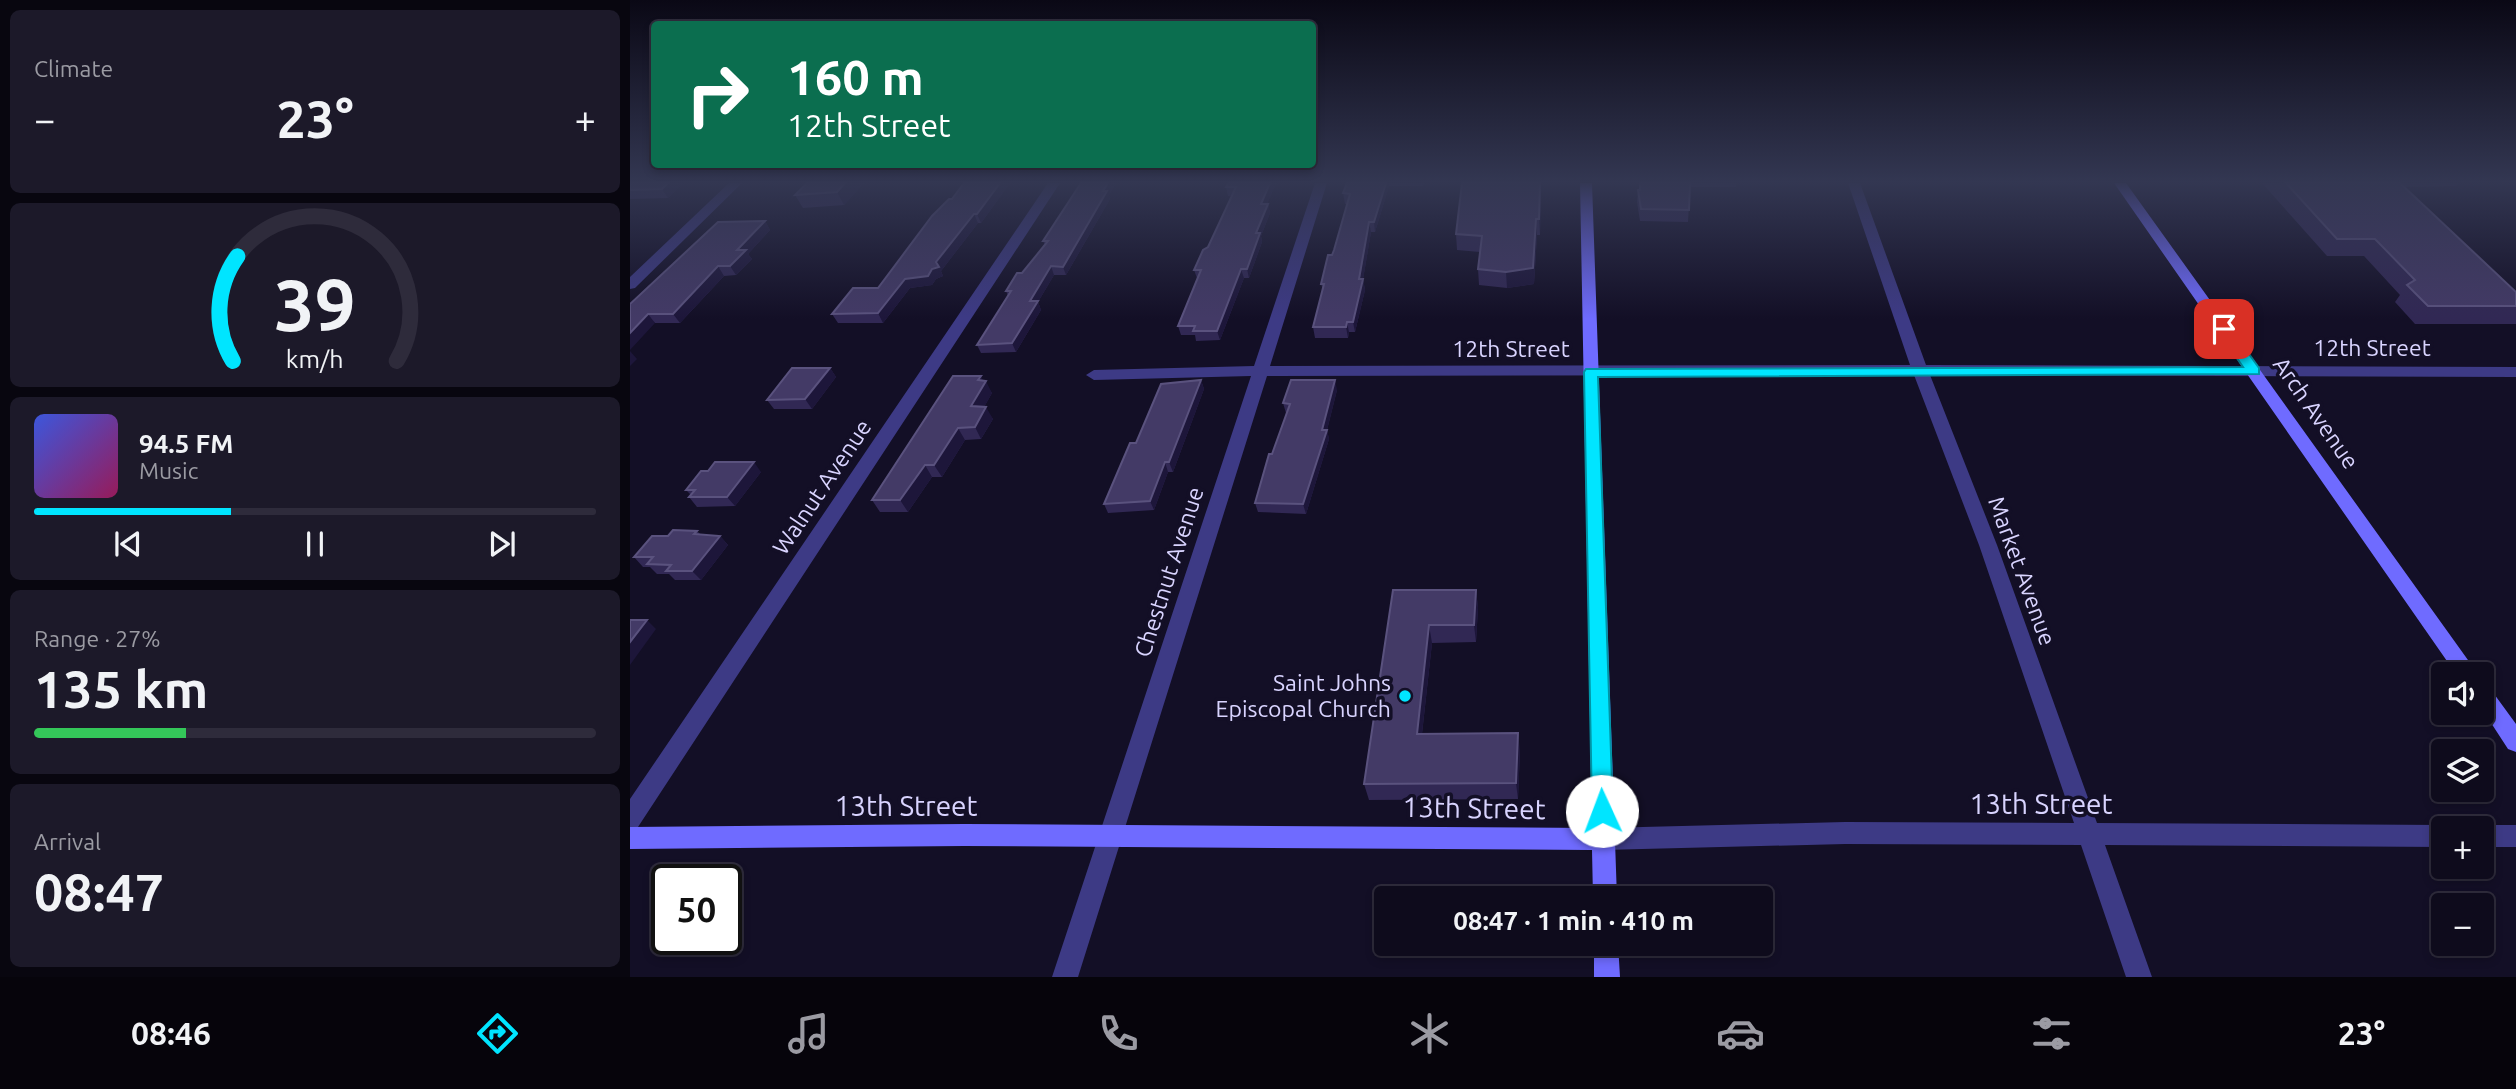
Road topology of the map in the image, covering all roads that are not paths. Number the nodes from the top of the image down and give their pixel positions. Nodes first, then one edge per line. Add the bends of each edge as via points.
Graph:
1 (689, 229) edge
2 (1024, 229) edge
3 (1306, 229) edge
4 (1587, 229) edge
5 (1870, 229) edge
6 (2152, 229) edge
7 (630, 285) edge
8 (1260, 371) junction
9 (1921, 371) junction
10 (2254, 371) junction
11 (1591, 372) junction
12 (2516, 372) edge
13 (1094, 375) dead end
14 (2460, 662) edge
15 (2494, 710) edge
16 (2516, 742) edge
17 (630, 819) edge
18 (2089, 835) junction
19 (2431, 836) edge
20 (2494, 836) edge
21 (2516, 836) edge
22 (1110, 837) junction
23 (630, 838) edge
24 (1603, 839) junction
25 (1605, 886) edge
26 (1606, 956) edge
27 (1065, 977) edge
28 (1607, 977) edge
29 (2139, 977) edge

1 - 7 street
2 - 17 street, Walnut Avenue
3 - 8 street, Chestnut Avenue
4 - 11 street
5 - 9 street, Market Avenue
6 - 10 street, Arch Avenue
8 - 11 street, 12th Street
8 - 13 street, 12th Street
8 - 22 street, Chestnut Avenue
9 - 10 street, 12th Street
9 - 11 street, 12th Street
9 - 18 street, Market Avenue via 1988,545
10 - 12 street, 12th Street
10 - 14 street, Arch Avenue
11 - 24 street
15 - 16 street
18 - 19 street, 13th Street
18 - 24 street, 13th Street via 1845,833
18 - 29 street, Market Avenue
20 - 21 street
22 - 23 street, 13th Street
22 - 24 street, 13th Street
22 - 27 street, Chestnut Avenue
24 - 25 street
26 - 28 street

